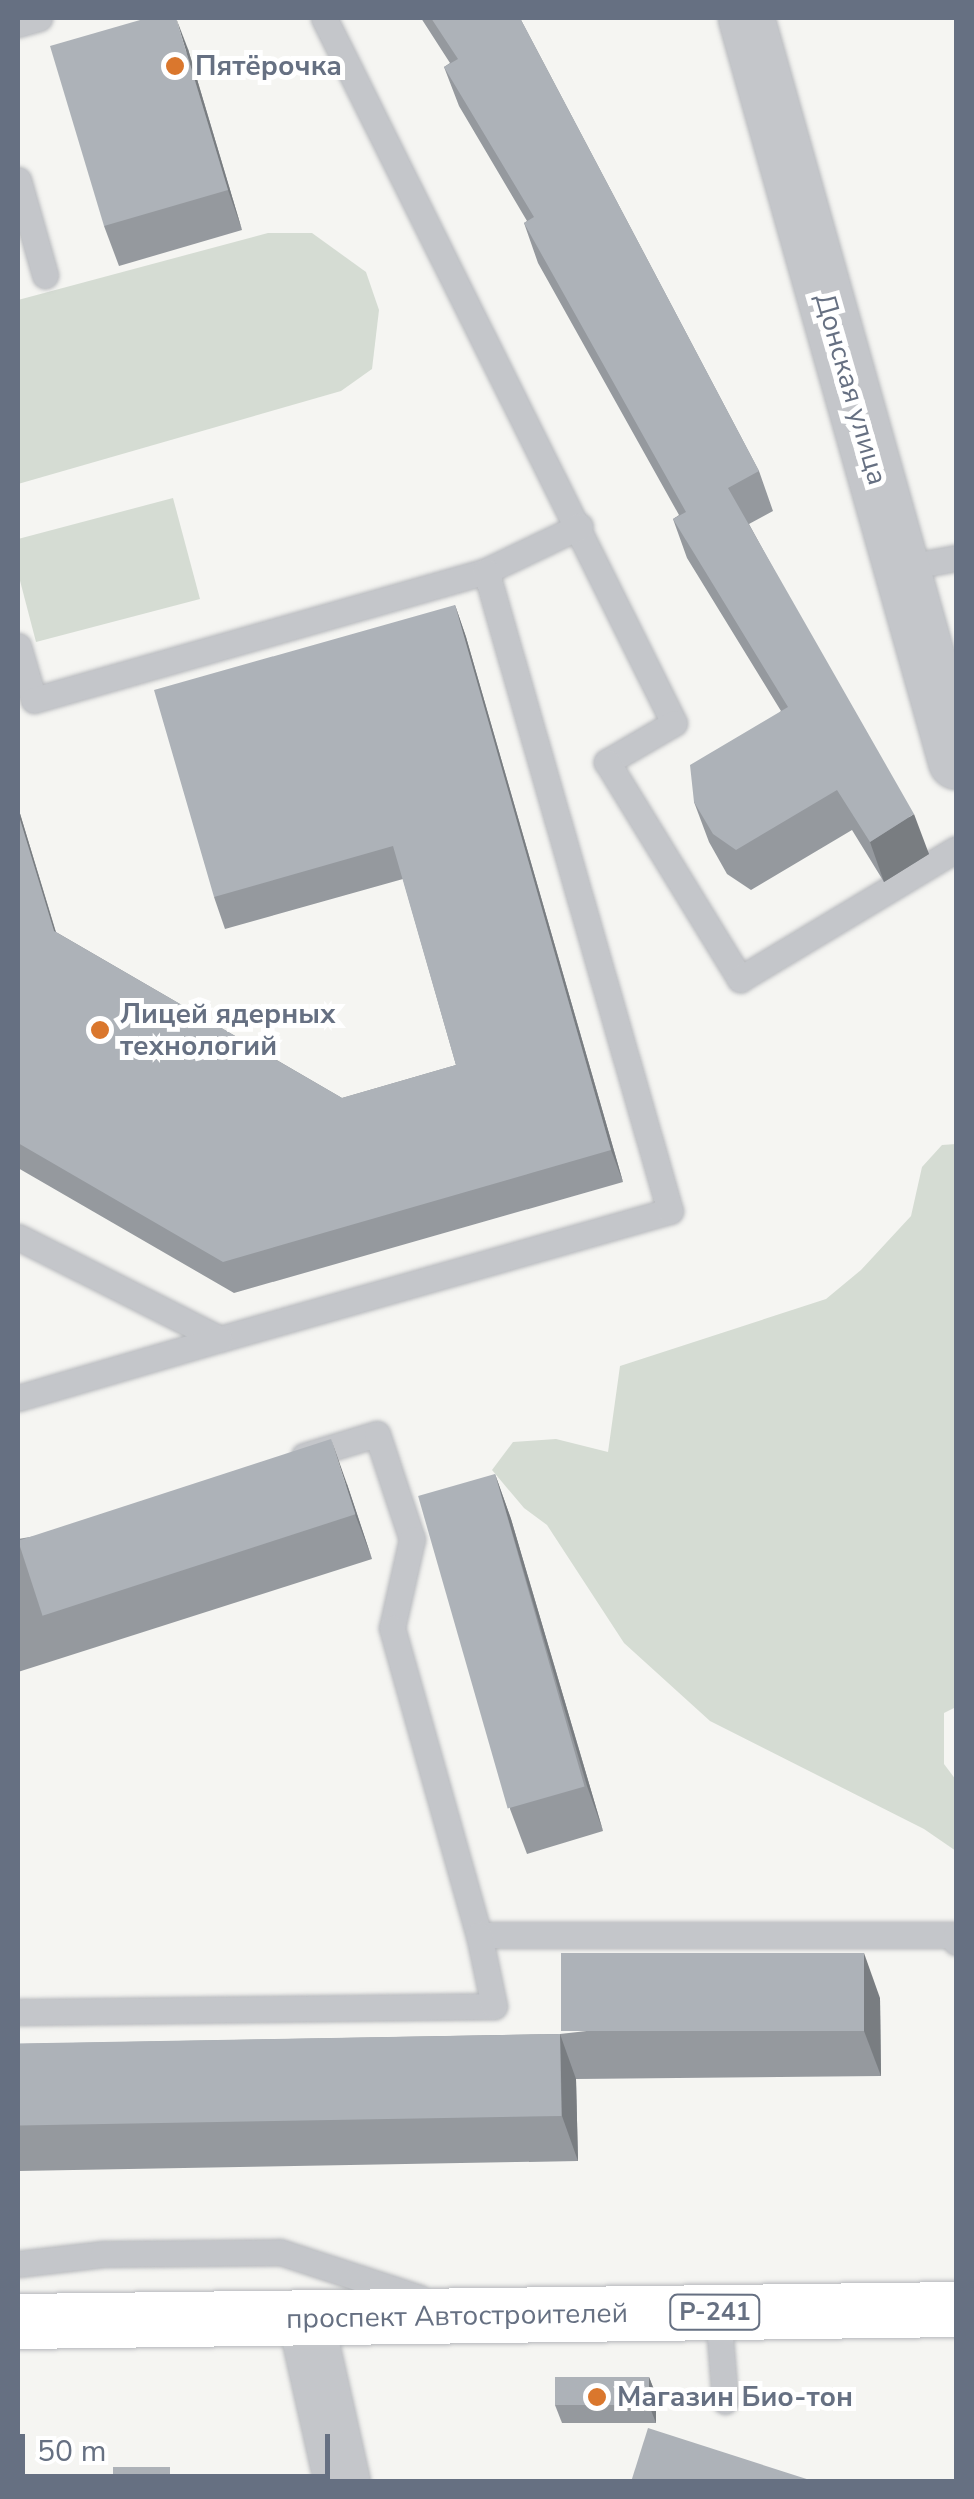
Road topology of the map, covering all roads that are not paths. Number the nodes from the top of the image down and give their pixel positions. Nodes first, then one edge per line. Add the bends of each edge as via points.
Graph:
1 (39, 18) edge
2 (324, 18) edge
3 (746, 18) edge
4 (18, 24) edge
5 (18, 180) edge
6 (45, 274) dead end
7 (580, 526) junction
8 (956, 558) edge
9 (902, 568) junction
10 (486, 572) junction
11 (18, 646) edge
12 (956, 762) edge
13 (956, 849) edge
14 (18, 1236) edge
15 (220, 1339) junction
16 (18, 1398) edge
17 (282, 1463) edge
18 (479, 1935) junction
19 (956, 1937) edge
20 (18, 2012) edge
21 (18, 2264) edge
22 (956, 2309) edge
23 (718, 2312) junction
24 (473, 2316) junction
25 (306, 2318) junction
26 (18, 2321) edge
27 (724, 2401) dead end
28 (342, 2482) edge

1 - 4 lane
2 - 7 lane
3 - 9 street, Донская улица
5 - 6 lane
7 - 10 lane
7 - 13 lane via 674,723 607,762 740,978
8 - 9 lane
9 - 12 street, Донская улица
10 - 11 lane via 34,700
10 - 15 lane via 670,1211
14 - 15 lane
15 - 16 lane
17 - 18 lane via 377,1434 412,1539 392,1628
18 - 19 lane
18 - 20 lane via 494,2006
21 - 24 lane via 103,2254 280,2252
22 - 23 highway, проспект Автостроителей / Р-241
23 - 24 highway, проспект Автостроителей / Р-241
23 - 27 lane
24 - 25 highway, проспект Автостроителей / Р-241
25 - 26 highway, проспект Автостроителей / Р-241
25 - 28 street

